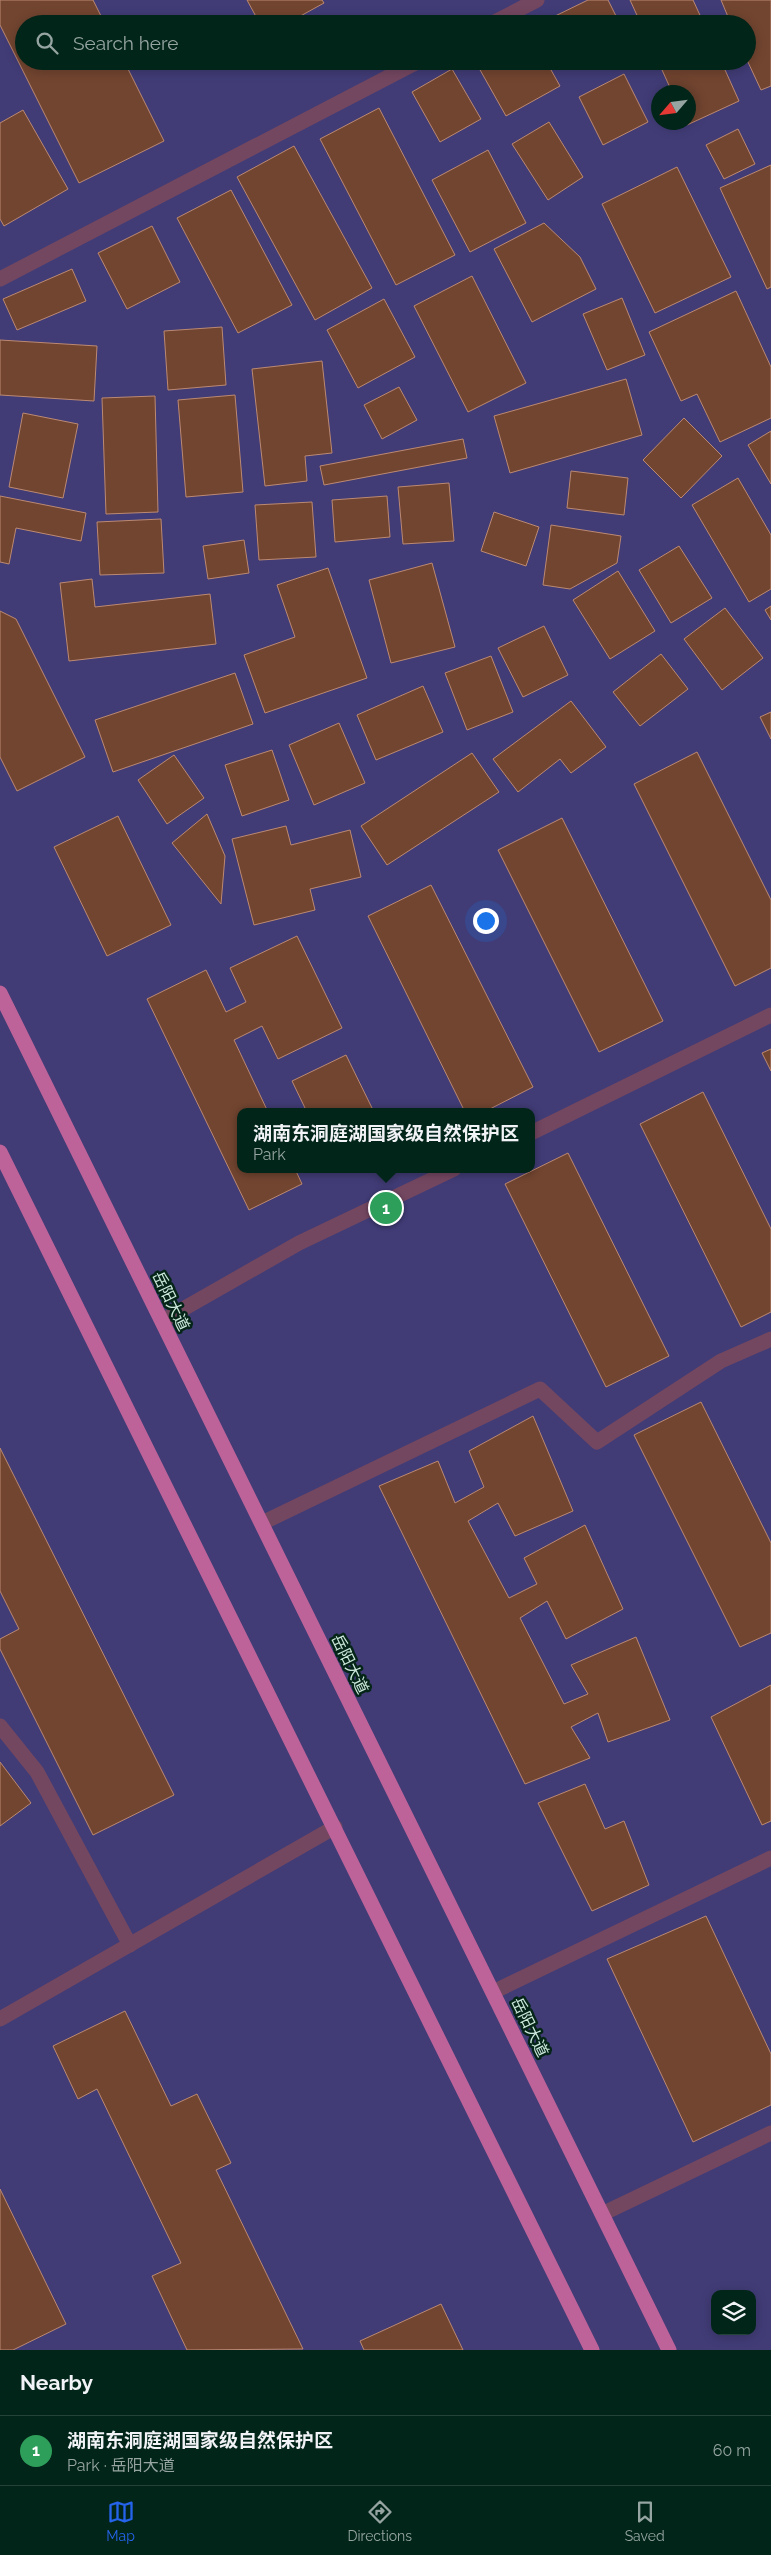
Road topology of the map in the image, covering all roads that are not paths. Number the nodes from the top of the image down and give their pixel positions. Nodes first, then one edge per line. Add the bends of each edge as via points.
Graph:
1 (536, 0) edge
2 (508, 15) edge
3 (402, 70) edge
4 (0, 279) edge
5 (0, 993) edge
6 (771, 1016) edge
7 (535, 1131) edge
8 (0, 1152) edge
9 (446, 1173) edge
10 (162, 1321) junction
11 (771, 1338) edge
12 (262, 1523) junction
13 (0, 1726) edge
14 (335, 1827) junction
15 (771, 1858) edge
16 (130, 1945) junction
17 (493, 1992) junction
18 (0, 2019) edge
19 (771, 2133) edge
20 (602, 2214) junction
21 (592, 2350) edge
22 (670, 2350) edge

1 - 2 street
3 - 4 street
5 - 10 main road, 岳阳大道
6 - 7 street
8 - 14 main road
9 - 10 street via 299,1243
10 - 12 main road, 岳阳大道
11 - 12 street via 722,1361 597,1442 540,1389
12 - 17 main road, 岳阳大道
13 - 16 street via 37,1772
14 - 16 street
14 - 21 main road
15 - 17 street
16 - 18 street
17 - 20 main road, 岳阳大道
19 - 20 street
20 - 22 main road, 岳阳大道

